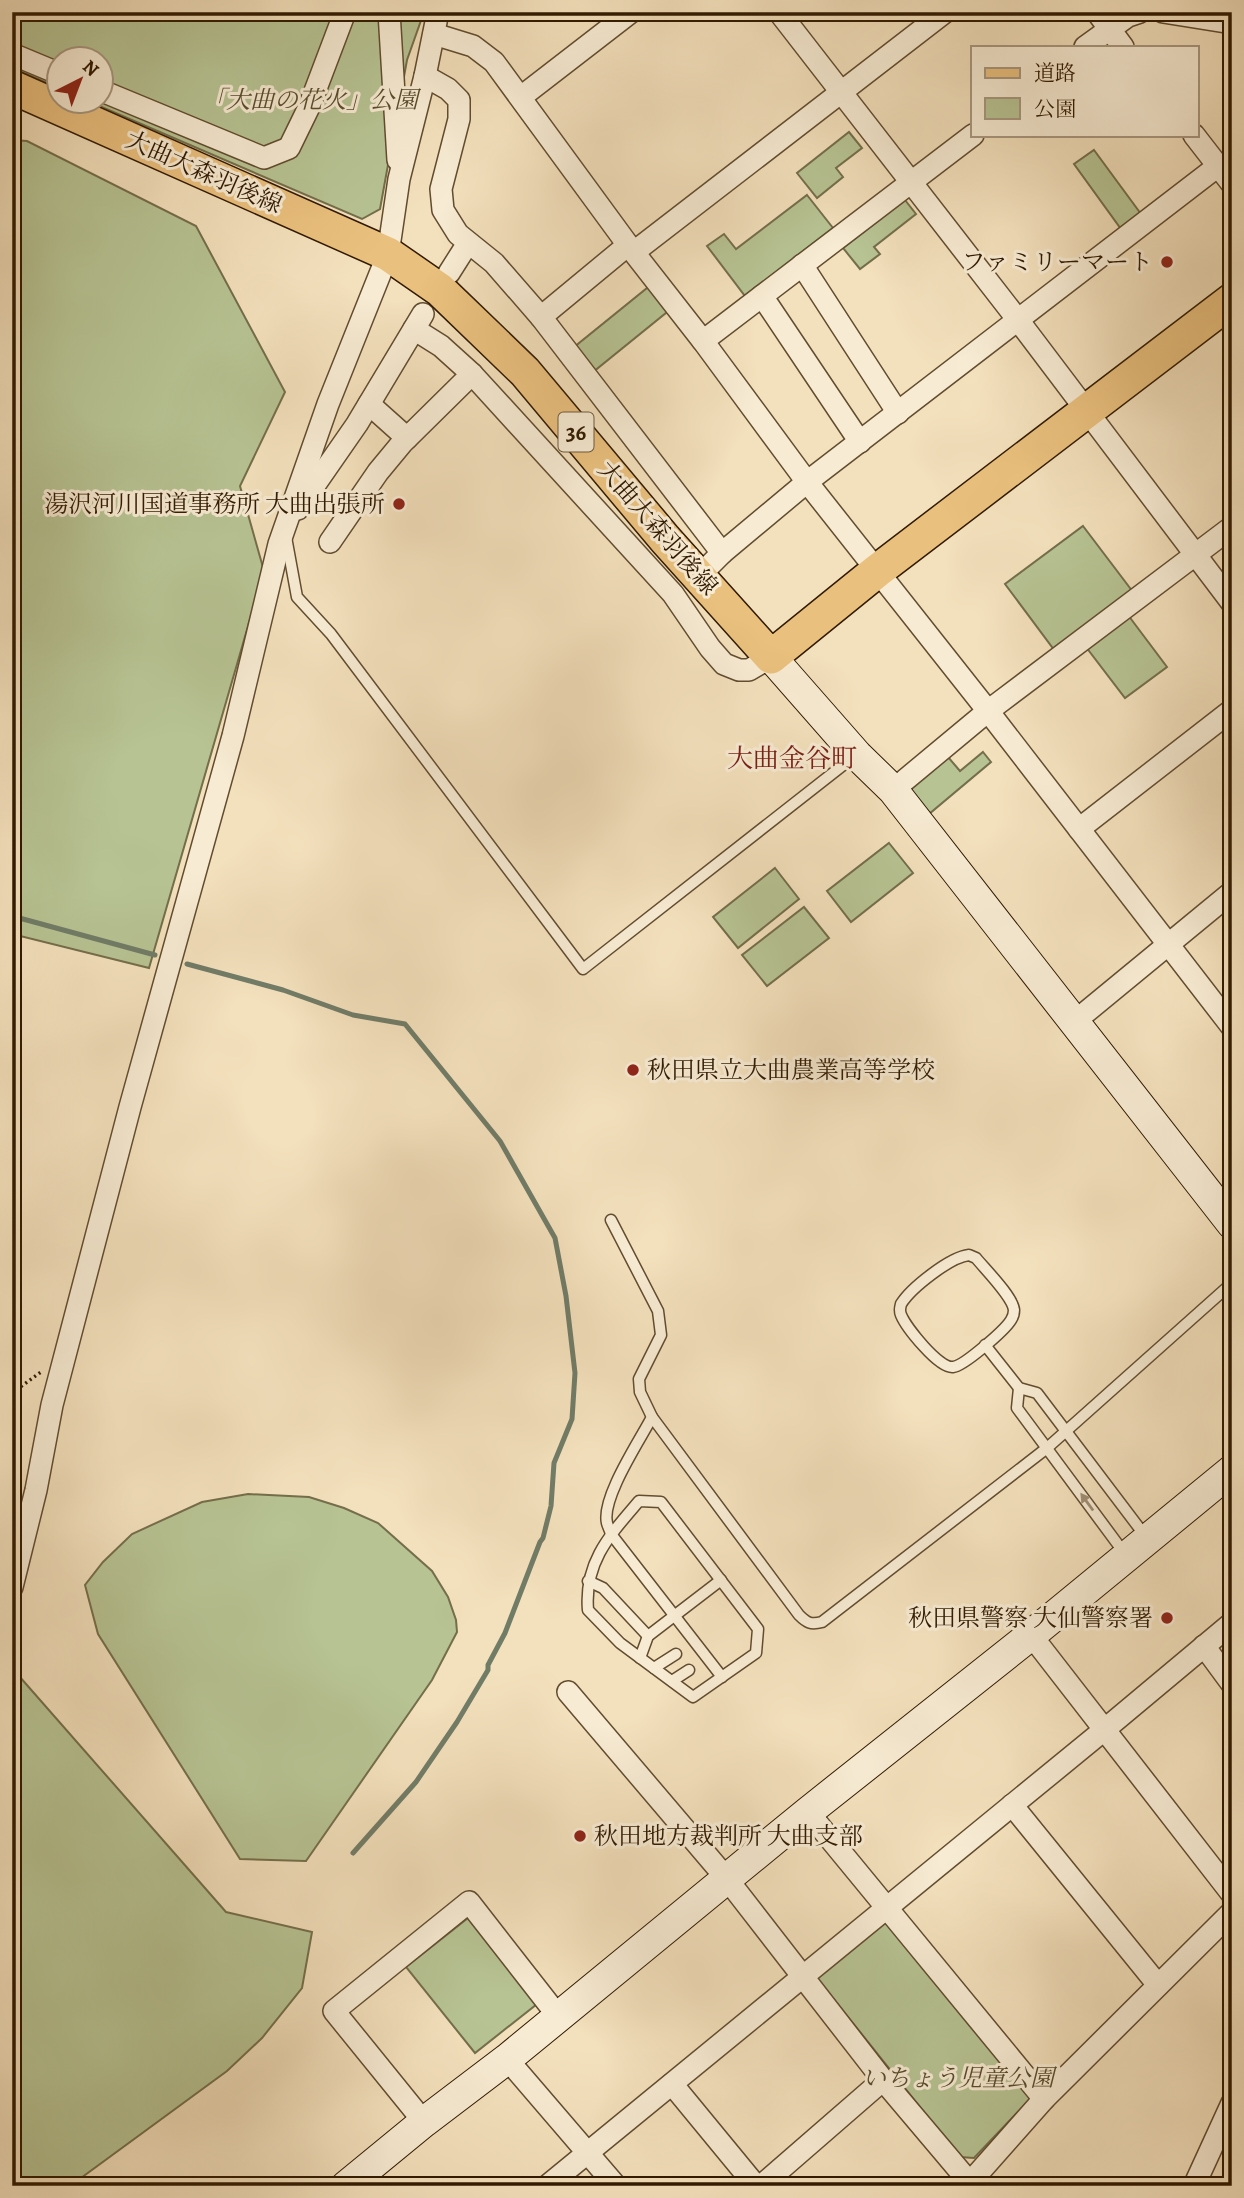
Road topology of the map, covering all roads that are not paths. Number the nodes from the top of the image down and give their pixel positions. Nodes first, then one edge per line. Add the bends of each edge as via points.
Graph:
1 (345, 12) edge
2 (389, 12) edge
3 (439, 12) edge
4 (631, 12) edge
5 (779, 12) edge
6 (946, 12) edge
7 (1140, 12) edge
8 (1163, 12) edge
9 (1103, 21) edge
10 (1232, 23) edge
11 (434, 34) junction
12 (1086, 46) edge
13 (1122, 46) edge
14 (12, 54) edge
15 (46, 68) edge
16 (425, 76) junction
17 (12, 87) edge
18 (842, 92) junction
19 (116, 97) edge
20 (521, 97) junction
21 (972, 136) edge
22 (1195, 136) edge
23 (1218, 166) junction
24 (399, 179) junction
25 (912, 183) junction
26 (1232, 184) edge
27 (468, 243) junction
28 (631, 249) junction
29 (388, 254) junction
30 (802, 265) junction
31 (449, 273) dead end
32 (762, 296) junction
33 (1232, 300) edge
34 (541, 317) junction
35 (1018, 320) junction
36 (703, 341) junction
37 (472, 374) junction
38 (369, 404) junction
39 (898, 412) junction
40 (1087, 412) junction
41 (407, 438) junction
42 (860, 442) junction
43 (807, 482) junction
44 (284, 527) junction
45 (1232, 527) edge
46 (331, 542) dead end
47 (722, 553) junction
48 (1195, 554) junction
49 (877, 571) junction
50 (699, 576) junction
51 (1232, 603) edge
52 (771, 657) junction
53 (1232, 710) edge
54 (988, 711) junction
55 (857, 755) junction
56 (893, 790) junction
57 (1079, 829) junction
58 (1232, 892) edge
59 (1168, 945) junction
60 (1074, 1022) junction
61 (1232, 1027) edge
62 (611, 1220) dead end
63 (1232, 1224) edge
64 (1232, 1283) edge
65 (985, 1345) junction
66 (1020, 1388) junction
67 (652, 1417) junction
68 (1066, 1431) junction
69 (1047, 1448) junction
70 (1232, 1470) edge
71 (611, 1534) junction
72 (1138, 1548) junction
73 (721, 1580) junction
74 (588, 1581) junction
75 (12, 1587) edge
76 (675, 1616) junction
77 (1232, 1623) edge
78 (1031, 1635) junction
79 (648, 1636) junction
80 (1205, 1646) junction
81 (676, 1654) dead end
82 (640, 1658) junction
83 (654, 1668) junction
84 (690, 1671) dead end
85 (1229, 1674) edge
86 (722, 1677) junction
87 (672, 1681) junction
88 (568, 1692) dead end
89 (1104, 1730) junction
90 (1012, 1805) junction
91 (808, 1812) junction
92 (727, 1880) junction
93 (1232, 1894) edge
94 (888, 1907) junction
95 (1232, 1912) edge
96 (803, 1977) junction
97 (1158, 1985) junction
98 (558, 2016) junction
99 (507, 2059) junction
100 (883, 2080) junction
101 (672, 2084) junction
102 (1044, 2099) junction
103 (1232, 2103) edge
104 (424, 2122) junction
105 (588, 2152) junction
106 (971, 2185) edge
107 (346, 2186) edge
108 (547, 2186) edge
109 (616, 2186) edge
110 (758, 2186) edge
111 (1195, 2186) edge

1 - 19 street via 289,148 264,158
2 - 24 street
3 - 11 street
4 - 20 street
5 - 18 street
6 - 18 street
7 - 9 street
8 - 10 street
9 - 12 street
9 - 13 street
11 - 16 street
11 - 20 street via 473,46 494,62
14 - 15 street
16 - 24 street
16 - 27 street via 459,100 459,119 441,188 443,210
17 - 29 main road, 大曲大森羽後線 / 36
18 - 25 street
18 - 28 street
20 - 28 street
21 - 25 street
22 - 23 street
23 - 26 street
23 - 35 street
24 - 29 street
25 - 30 street
25 - 35 street
27 - 31 street
27 - 34 street via 494,263
28 - 34 street
28 - 36 street
29 - 44 street
29 - 50 main road, 大曲大森羽後線 / 36 via 439,290 525,372
30 - 32 street
30 - 39 street
32 - 36 street
32 - 42 street
33 - 40 main road
34 - 47 street
35 - 39 street
35 - 40 street
36 - 43 street
37 - 38 street via 418,321
37 - 41 street
37 - 52 street via 673,594 724,664 749,670
38 - 41 street
38 - 44 street
39 - 42 street
40 - 48 street
40 - 49 main road
41 - 46 street
42 - 43 street
43 - 47 street
43 - 49 street
44 - 55 lane via 297,597 331,634 583,969
44 - 75 street via 233,736 52,1405
45 - 48 street
47 - 50 street
48 - 51 street
48 - 54 street
49 - 52 main road
49 - 54 street
50 - 52 main road, 大曲大森羽後線 / 36
52 - 55 street
53 - 57 street
54 - 56 street
54 - 57 street
55 - 56 street
56 - 60 street
57 - 59 street
58 - 59 street
59 - 60 street
59 - 61 street
60 - 63 street
62 - 67 lane via 658,1311 661,1335 639,1379
64 - 68 lane
65 - 65 lane via 960,1365 945,1366 902,1316 901,1304 956,1258 976,1258 1014,1309 1009,1323
65 - 66 lane
66 - 68 lane via 1037,1393
66 - 69 lane via 1017,1408
67 - 69 lane via 799,1615 814,1624
67 - 71 lane via 611,1495 606,1515
68 - 69 lane
68 - 72 lane
72 -> 69 lane
70 - 72 street
71 - 73 lane via 639,1501 661,1502
71 - 74 lane
71 - 76 lane
72 - 78 street
73 - 76 lane
73 - 86 lane via 758,1629 756,1653
74 - 79 lane via 603,1588
74 - 82 lane via 587,1610
76 - 79 lane
76 - 86 lane
77 - 80 street
78 - 89 street
78 - 91 street
79 - 82 lane
80 - 85 street
80 - 89 street
81 - 83 lane
82 - 83 lane
83 - 87 lane
84 - 87 lane
86 - 87 lane via 693,1697
88 - 92 street
89 - 90 street
89 - 93 street
90 - 94 street
90 - 97 street
91 - 92 street
91 - 94 street
92 - 96 street
92 - 98 street
94 - 96 street
94 - 102 street
95 - 97 street
96 - 100 street
96 - 101 street
97 - 102 street
98 - 99 street
98 - 104 street via 469,1902 334,2011
99 - 104 street
99 - 105 street
100 - 106 street
100 - 110 street
101 - 105 street
101 - 110 street
102 - 106 street
103 - 111 street
104 - 107 street
105 - 108 street
105 - 109 street

